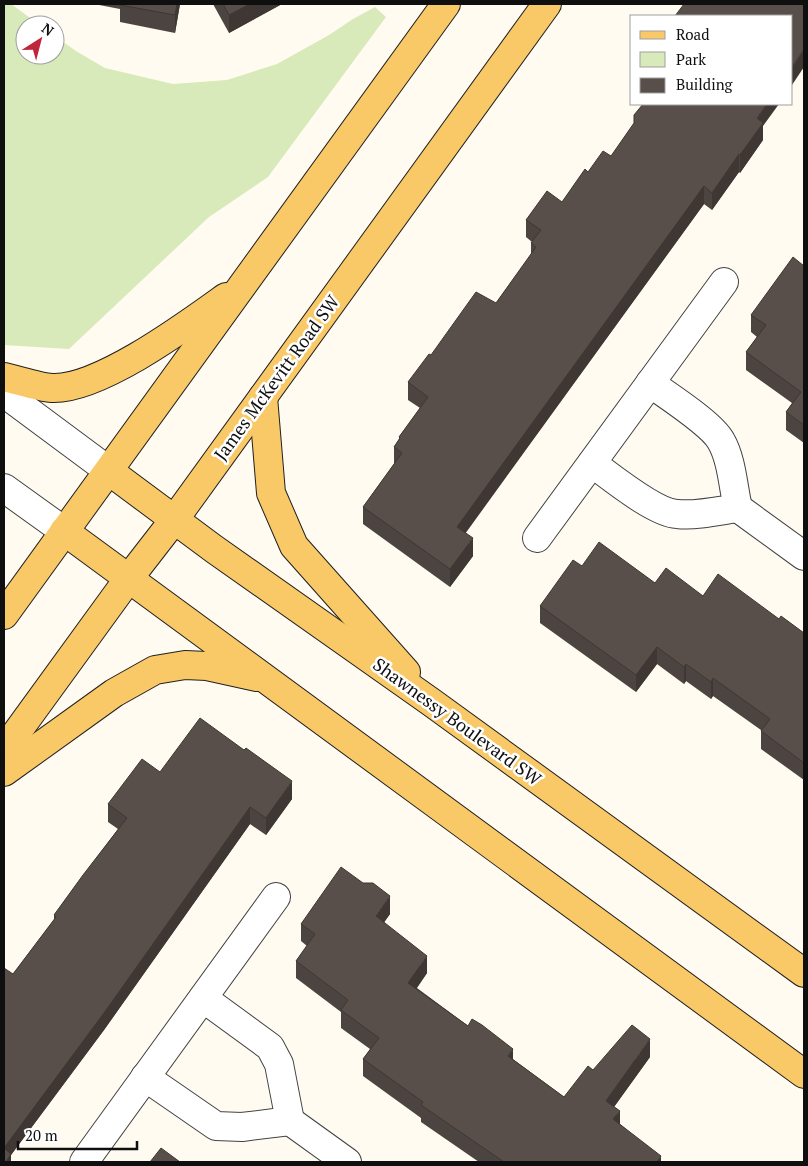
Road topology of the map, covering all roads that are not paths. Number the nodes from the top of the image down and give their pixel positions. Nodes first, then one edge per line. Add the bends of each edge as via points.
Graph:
1 (446, 4) edge
2 (547, 4) edge
3 (724, 282) dead end
4 (245, 283) junction
5 (4, 377) edge
6 (650, 383) junction
7 (4, 393) edge
8 (262, 397) junction
9 (592, 463) junction
10 (108, 471) junction
11 (4, 488) edge
12 (738, 508) junction
13 (174, 520) junction
14 (64, 531) junction
15 (537, 538) dead end
16 (804, 556) edge
17 (129, 578) junction
18 (4, 615) edge
19 (267, 679) junction
20 (431, 702) junction
21 (4, 750) edge
22 (4, 772) edge
23 (276, 896) dead end
24 (804, 973) edge
25 (203, 998) junction
26 (804, 1074) edge
27 (145, 1078) junction
28 (290, 1121) junction
29 (84, 1162) edge
30 (347, 1162) edge

1 - 4 main road
2 - 8 main road, James McKevitt Road SW
3 - 6 street
4 - 5 main road via 148,350 81,383 52,388
4 - 10 main road
6 - 9 street
6 - 12 street via 711,428 722,441
7 - 10 street
8 - 13 main road, James McKevitt Road SW
8 - 20 main road via 271,493 294,546
9 - 12 street via 660,511 693,514
9 - 15 street
10 - 13 main road, Shawnessy Boulevard SW
10 - 14 main road
11 - 14 street
12 - 16 street
13 - 17 main road, James McKevitt Road SW
13 - 20 main road, Shawnessy Boulevard SW
14 - 17 main road
14 - 18 main road
17 - 19 main road
17 - 21 main road, James McKevitt Road SW
19 - 22 main road via 207,666 185,665 155,670 114,693
19 - 26 main road
20 - 24 main road, Shawnessy Boulevard SW
23 - 25 street
25 - 27 street
25 - 28 street via 270,1046 279,1064
27 - 28 street via 216,1126 242,1127
27 - 29 street
28 - 30 street

